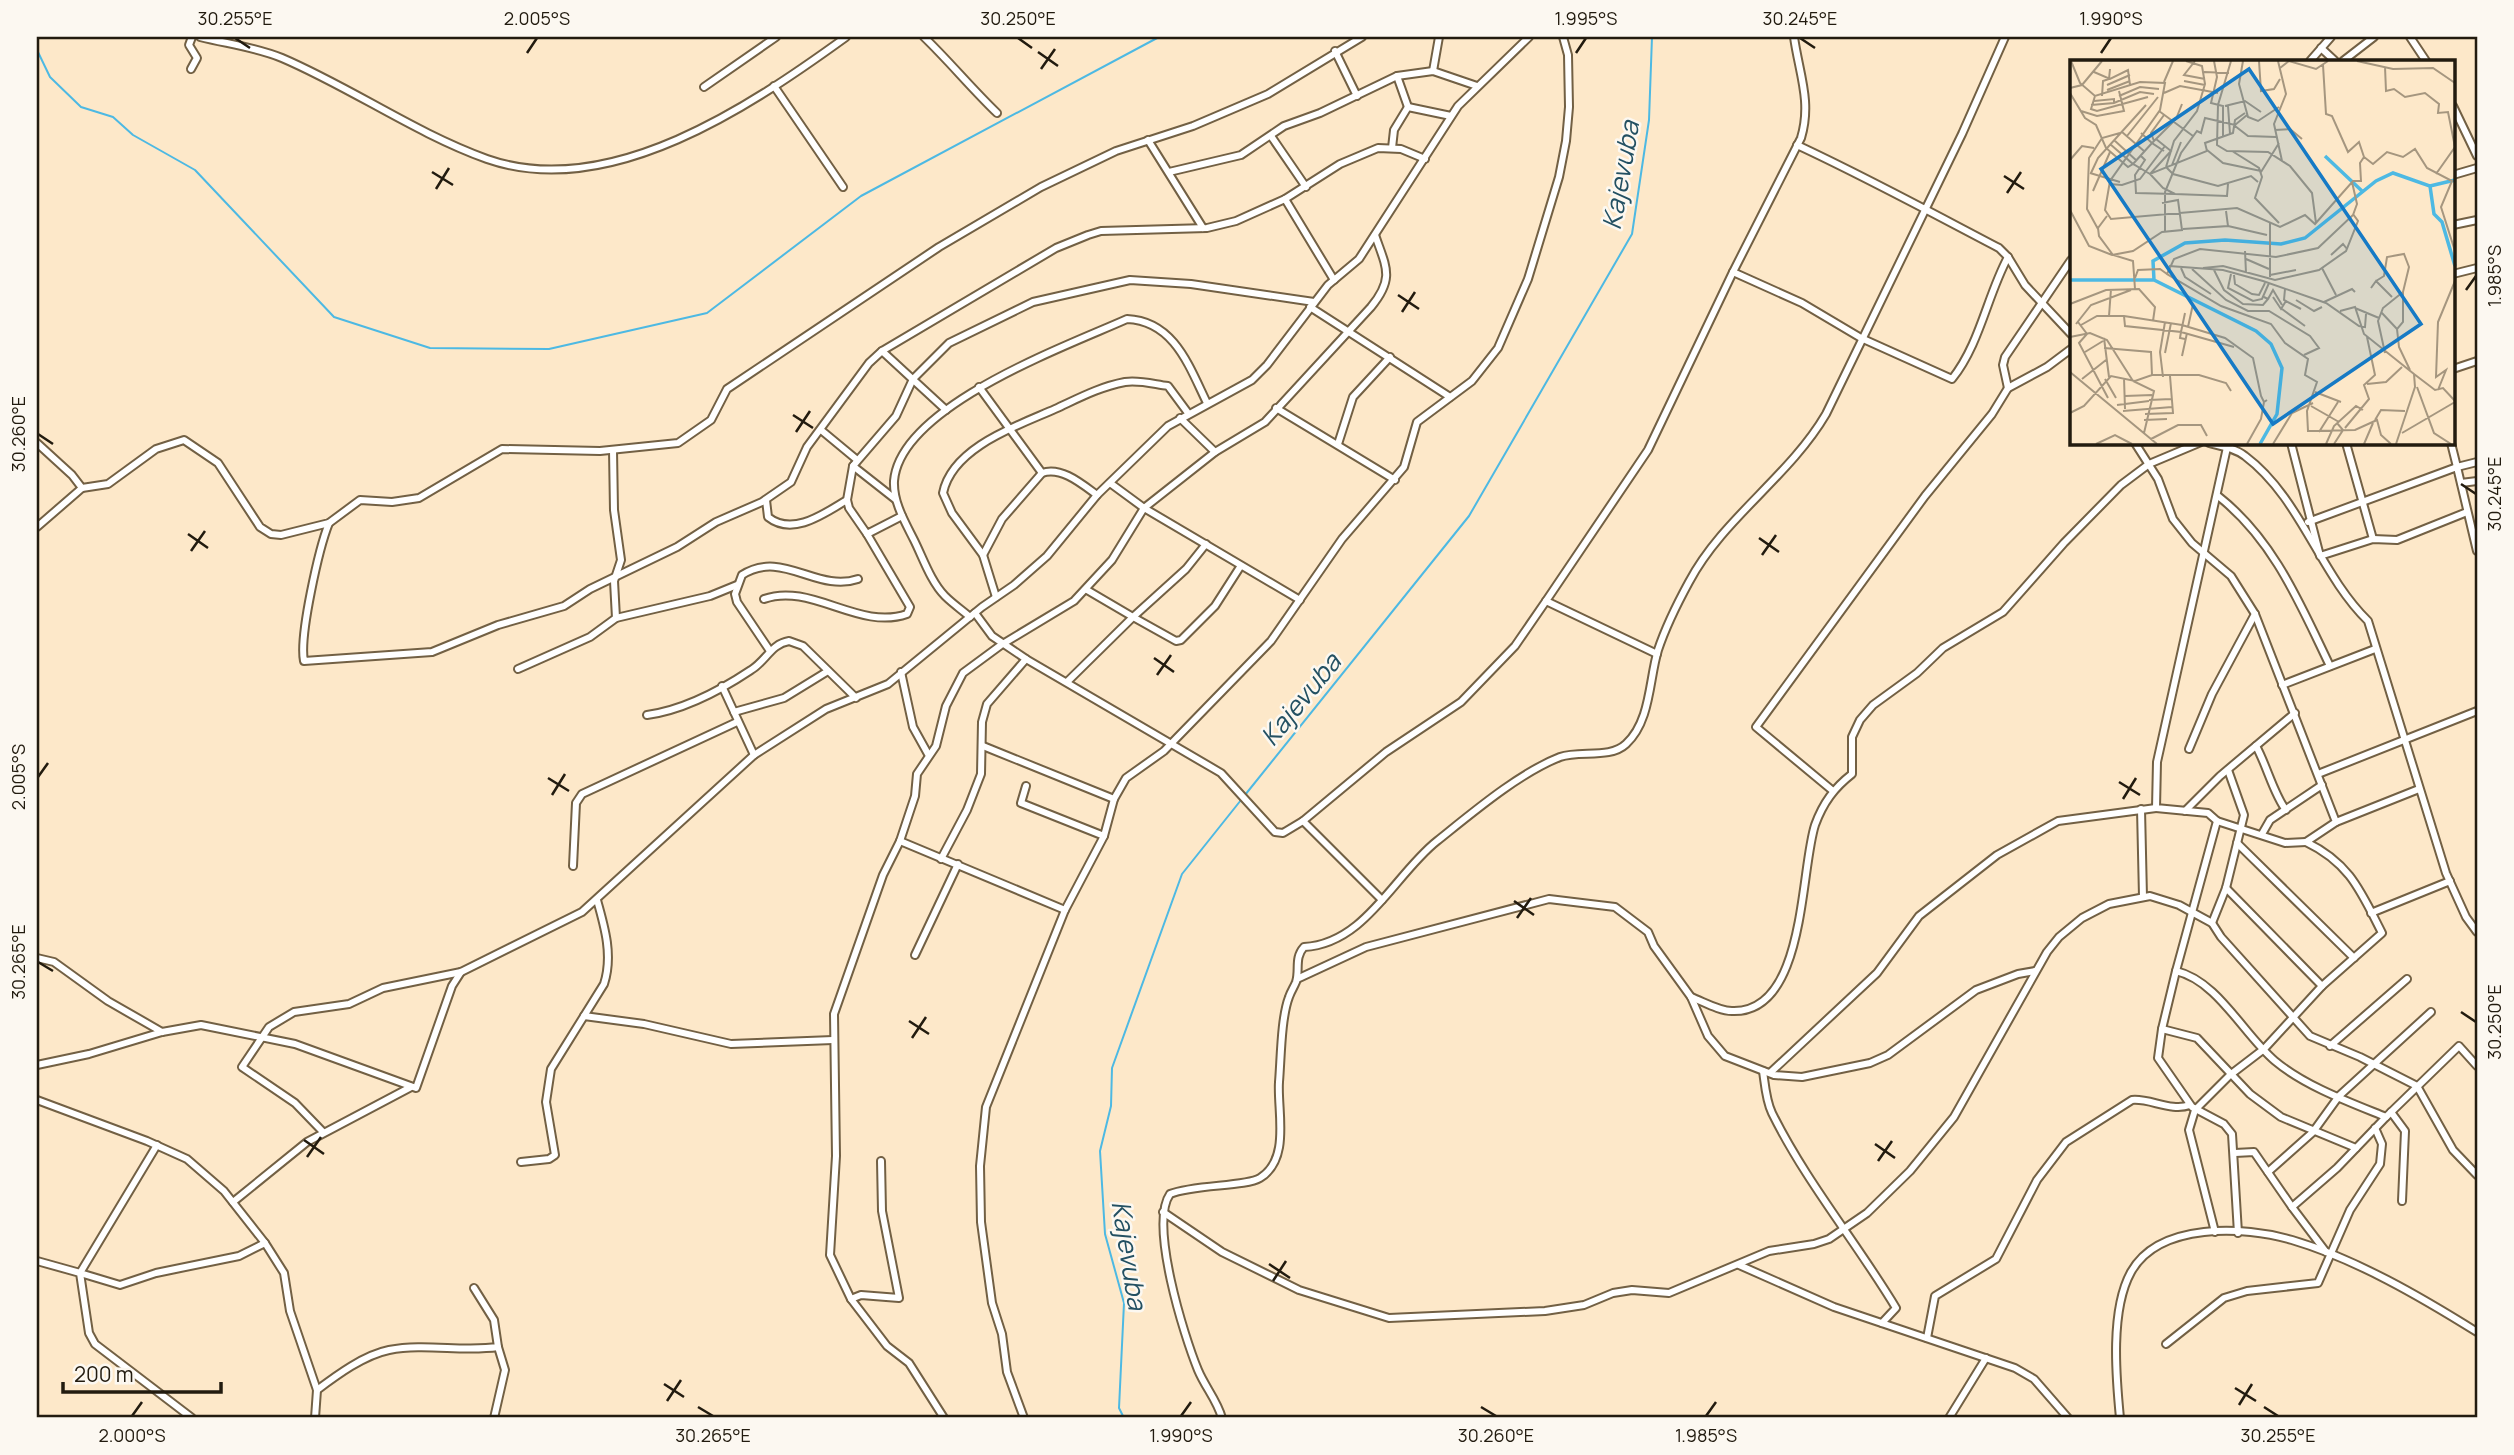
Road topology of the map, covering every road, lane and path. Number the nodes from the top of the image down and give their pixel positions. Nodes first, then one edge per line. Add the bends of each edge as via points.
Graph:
1 (192, 37) edge
2 (200, 37) edge
3 (776, 37) edge
4 (846, 37) edge
5 (924, 37) edge
6 (1362, 37) edge
7 (1440, 37) edge
8 (1529, 37) edge
9 (1563, 37) edge
10 (1794, 37) edge
11 (2004, 37) edge
12 (2331, 37) edge
13 (2374, 37) edge
14 (2410, 37) edge
15 (2321, 48) junction
16 (1335, 51) junction
17 (2311, 60) edge
18 (2334, 60) edge
19 (2344, 60) edge
20 (2425, 60) edge
21 (191, 69) dead end
22 (1433, 71) junction
23 (1398, 76) junction
24 (774, 86) junction
25 (1477, 86) junction
26 (704, 87) dead end
27 (1357, 96) junction
28 (1408, 107) junction
29 (2454, 108) edge
30 (997, 113) dead end
31 (1451, 116) junction
32 (1272, 136) junction
33 (1149, 140) junction
34 (1797, 145) junction
35 (1392, 148) junction
36 (2477, 156) edge
37 (1425, 159) junction
38 (2477, 168) edge
39 (1169, 172) junction
40 (2454, 175) edge
41 (843, 187) dead end
42 (1306, 187) junction
43 (1285, 199) junction
44 (1925, 211) junction
45 (2477, 220) edge
46 (2454, 225) edge
47 (1203, 228) junction
48 (1375, 235) junction
49 (2008, 257) junction
50 (2070, 261) edge
51 (2477, 268) edge
52 (1733, 272) junction
53 (2454, 274) edge
54 (1334, 280) junction
55 (2043, 301) junction
56 (1312, 304) junction
57 (1349, 332) junction
58 (2070, 333) edge
59 (1861, 338) junction
60 (2070, 350) edge
61 (882, 351) junction
62 (1390, 357) junction
63 (2477, 361) edge
64 (2454, 369) edge
65 (913, 379) junction
66 (979, 387) junction
67 (2008, 388) junction
68 (1450, 397) junction
69 (1207, 403) junction
70 (1276, 408) junction
71 (946, 410) junction
72 (1188, 413) junction
73 (1180, 418) junction
74 (1010, 428) junction
75 (821, 430) junction
76 (37, 443) edge
77 (1338, 444) junction
78 (2136, 444) edge
79 (2197, 444) edge
80 (2291, 444) edge
81 (2346, 444) edge
82 (2451, 444) edge
83 (2227, 445) edge
84 (613, 450) junction
85 (1215, 452) junction
86 (2477, 461) edge
87 (855, 463) junction
88 (2149, 464) junction
89 (2457, 467) junction
90 (1042, 472) junction
91 (1395, 480) junction
92 (2477, 481) edge
93 (1110, 483) junction
94 (2461, 483) junction
95 (82, 488) junction
96 (1097, 495) junction
97 (2218, 496) junction
98 (766, 499) junction
99 (895, 499) junction
100 (847, 500) junction
101 (2360, 503) junction
102 (1144, 508) junction
103 (2467, 512) junction
104 (902, 516) junction
105 (2311, 521) junction
106 (329, 523) junction
107 (2303, 524) junction
108 (37, 527) edge
109 (867, 534) junction
110 (2373, 539) junction
111 (1206, 544) junction
112 (2477, 551) edge
113 (2203, 552) junction
114 (983, 555) junction
115 (2320, 556) junction
116 (1240, 567) junction
117 (617, 576) junction
118 (858, 579) dead end
119 (737, 585) junction
120 (1087, 590) junction
121 (996, 597) junction
122 (764, 599) dead end
123 (1300, 600) junction
124 (1546, 601) junction
125 (2255, 614) junction
126 (972, 615) junction
127 (1133, 617) junction
128 (616, 618) junction
129 (1005, 643) junction
130 (2375, 649) junction
131 (770, 651) junction
132 (1657, 654) junction
133 (1026, 659) junction
134 (2330, 666) junction
135 (519, 669) dead end
136 (828, 671) junction
137 (901, 672) junction
138 (1068, 681) junction
139 (2282, 685) junction
140 (722, 686) junction
141 (856, 698) junction
142 (2477, 711) edge
143 (734, 712) junction
144 (2295, 713) junction
145 (647, 715) dead end
146 (737, 722) junction
147 (2407, 739) junction
148 (1171, 743) junction
149 (983, 746) junction
150 (2256, 747) junction
151 (2189, 749) dead end
152 (928, 754) junction
153 (754, 755) junction
154 (2228, 770) junction
155 (2318, 774) junction
156 (2322, 785) junction
157 (1026, 786) dead end
158 (2419, 789) junction
159 (1833, 791) junction
160 (1115, 799) junction
161 (2156, 808) junction
162 (2141, 809) junction
163 (2286, 810) junction
164 (2185, 811) junction
165 (1303, 821) junction
166 (2217, 821) junction
167 (2336, 822) junction
168 (2241, 829) junction
169 (2262, 834) junction
170 (1104, 836) junction
171 (900, 841) junction
172 (2237, 842) junction
173 (2306, 842) junction
174 (942, 859) junction
175 (958, 864) junction
176 (573, 866) dead end
177 (2450, 881) junction
178 (2226, 888) junction
179 (2143, 897) junction
180 (597, 900) junction
181 (1382, 900) junction
182 (1065, 910) junction
183 (2191, 912) junction
184 (2371, 913) junction
185 (2212, 923) junction
186 (2477, 932) edge
187 (915, 955) dead end
188 (37, 958) edge
189 (2354, 958) junction
190 (2035, 971) junction
191 (2176, 971) junction
192 (461, 972) junction
193 (1297, 979) junction
194 (2407, 979) dead end
195 (2322, 986) junction
196 (1691, 997) junction
197 (2431, 1012) dead end
198 (584, 1016) junction
199 (2293, 1016) junction
200 (2162, 1029) junction
201 (162, 1032) junction
202 (263, 1035) junction
203 (833, 1040) junction
204 (2330, 1046) junction
205 (2263, 1049) junction
206 (2375, 1064) junction
207 (37, 1065) edge
208 (2477, 1066) edge
209 (1766, 1072) junction
210 (2231, 1075) junction
211 (2417, 1086) junction
212 (411, 1087) junction
213 (2339, 1096) junction
214 (37, 1100) edge
215 (2193, 1107) junction
216 (2388, 1115) junction
217 (2375, 1128) junction
218 (323, 1132) junction
219 (2313, 1132) junction
220 (157, 1145) junction
221 (2356, 1148) junction
222 (2235, 1153) junction
223 (881, 1161) dead end
224 (521, 1162) dead end
225 (2268, 1172) junction
226 (2477, 1175) edge
227 (2402, 1201) dead end
228 (233, 1202) junction
229 (2292, 1207) junction
230 (1163, 1212) junction
231 (1842, 1230) junction
232 (2215, 1232) junction
233 (2238, 1233) junction
234 (265, 1243) junction
235 (2328, 1255) junction
236 (37, 1261) edge
237 (1739, 1265) junction
238 (80, 1273) junction
239 (474, 1288) dead end
240 (851, 1299) junction
241 (1882, 1323) junction
242 (2477, 1332) edge
243 (1927, 1338) junction
244 (2166, 1344) dead end
245 (498, 1347) junction
246 (1986, 1358) junction
247 (317, 1390) junction
248 (192, 1418) edge
249 (315, 1418) edge
250 (494, 1418) edge
251 (944, 1418) edge
252 (1024, 1418) edge
253 (1222, 1418) edge
254 (1949, 1418) edge
255 (2068, 1418) edge
256 (2120, 1418) edge

1 - 21 street via 189,46 197,58
2 - 24 street via 280,57 457,146 524,167 580,166 635,155 687,136
3 - 26 street
4 - 24 street
5 - 30 street
6 - 16 street
7 - 22 street
8 - 25 street
9 - 68 street via 1569,79 1567,129 1550,213 1518,306 1498,348 1472,381
10 - 34 street via 1807,99 1806,122
11 - 44 street
12 - 15 street
13 - 19 street
14 - 20 street
15 - 17 street
15 - 18 street
16 - 27 street
16 - 33 street via 1268,94
22 - 23 street
22 - 25 street
23 - 27 street
23 - 28 street
24 - 41 street
25 - 31 street
27 - 32 street via 1284,126
28 - 31 street
28 - 35 street via 1394,130
29 - 36 street
31 - 37 street
32 - 39 street via 1241,155
32 - 42 street
33 - 39 street
33 - 84 street via 1041,187 939,247 727,389 711,420 688,439
34 - 44 street
34 - 52 street
35 - 37 street
35 - 42 street via 1367,151
37 - 48 street
38 - 40 street
39 - 47 street
42 - 43 street
43 - 47 street via 1236,221
43 - 54 street
44 - 49 street
44 - 59 street
45 - 46 street
47 - 61 street via 1101,231 1056,247
48 - 54 street via 1353,266
48 - 57 street via 1387,271 1386,284
49 - 55 street via 2014,271
49 - 59 street via 1952,379
50 - 55 street
51 - 53 street
52 - 59 street via 1802,303
52 - 124 street via 1648,450
54 - 56 street
55 - 58 street
55 - 67 street via 2005,357
56 - 57 street
56 - 65 street via 1143,280 1100,285 1033,302 960,337
56 - 69 street via 1258,374
57 - 62 street
57 - 70 street
59 - 132 street via 1817,429 1699,566 1668,622
60 - 67 street
61 - 65 street
61 - 75 street
62 - 68 street
62 - 77 street via 1353,397
63 - 64 street
65 - 71 street
65 - 87 street via 896,416
66 - 69 street via 1127,319 1156,324 1172,340
66 - 71 street
66 - 74 street
67 - 159 street via 1756,727
68 - 91 street via 1417,422 1410,456
69 - 72 street
70 - 77 street
70 - 85 street via 1250,433
71 - 99 street via 899,461
72 - 73 street
72 - 74 street via 1168,386 1139,381 1101,388
73 - 85 street
73 - 93 street
74 - 90 street
74 - 114 street via 977,447 944,486 944,500
75 - 87 street
75 - 98 street via 807,447 791,482
76 - 95 street
77 - 91 street
78 - 88 street
79 - 88 street
80 - 105 street
81 - 101 street via 2358,478
82 - 89 street
83 - 97 street
83 - 107 street via 2251,462
84 - 106 street via 497,450 428,494 402,501 360,500
84 - 117 street via 621,560
85 - 102 street
86 - 89 street
87 - 99 street
87 - 100 street
88 - 113 street via 2172,519
88 - 159 street via 2097,508 2003,612 1943,648 1866,711 1852,737 1852,774
89 - 94 street
89 - 101 street
90 - 96 street via 1064,474
90 - 114 street via 1002,519
91 - 123 street via 1342,539
92 - 94 street
93 - 96 street
93 - 102 street
94 - 103 street
95 - 106 street via 108,484 156,449 180,439 218,463 264,531 281,535
95 - 108 street
96 - 121 street via 1047,556
97 - 113 street
97 - 134 street via 2245,517 2267,547
98 - 100 street via 768,517 786,525 814,518
98 - 117 street
99 - 104 street
100 - 109 street
101 - 105 street
101 - 110 street
102 - 111 street
102 - 120 street
103 - 110 street via 2397,540
103 - 112 street
104 - 109 street
104 - 126 street via 935,582 945,596
105 - 107 street
105 - 115 street
106 - 117 street via 307,610 304,660 432,652 498,625 564,606
107 - 115 street
109 - 122 street via 911,607 907,614 873,618 795,597
110 - 115 street
111 - 116 street
111 - 127 street via 1186,569
113 - 125 street via 2231,576
113 - 161 street via 2157,762
114 - 121 street
115 - 130 street via 2368,621
116 - 123 street
116 - 127 street via 1210,611 1178,641
117 - 128 street
118 - 119 street via 834,582 779,565 764,565 742,575
119 - 128 street via 710,596
119 - 131 street via 737,602
120 - 127 street
120 - 129 street via 1069,606
121 - 126 street
123 - 148 street via 1271,641
124 - 132 street
124 - 165 street via 1515,646 1461,702 1386,752
125 - 139 street
125 - 151 street
126 - 129 street
126 - 137 street
127 - 138 street
128 - 135 street via 590,637
129 - 133 street
129 - 152 street via 963,673 946,706 940,736
130 - 134 street
130 - 147 street
131 - 136 street via 783,642 796,642
131 - 140 street via 753,669
132 - 181 street via 1643,715 1624,746 1559,758 1524,778 1424,852
133 - 138 street
133 - 149 street via 987,704
134 - 139 street
136 - 141 street
136 - 143 street via 784,698
137 - 141 street
137 - 152 street via 912,727
138 - 148 street
139 - 144 street
140 - 143 street
140 - 145 street via 685,705
141 - 153 street via 827,709
142 - 147 street
143 - 146 street
144 - 150 street
144 - 155 street
146 - 153 street
146 - 176 street via 582,794 576,803
147 - 155 street
147 - 158 street
148 - 160 street via 1132,772
148 - 165 street via 1221,774 1279,834
149 - 160 street
149 - 174 street via 978,786
150 - 154 street
150 - 163 street
152 - 171 street via 917,774
153 - 180 street
154 - 164 street
154 - 168 street via 2244,815
155 - 156 street
156 - 163 street
156 - 167 street
157 - 170 street via 1021,803
158 - 167 street
158 - 177 street
159 - 196 street via 1813,832 1794,944 1778,983 1757,1004 1742,1010 1720,1009
160 - 170 street
161 - 162 street
161 - 164 street
162 - 179 street
162 - 209 street via 2058,821 1997,855 1919,916 1877,974
163 - 169 street via 2270,820
164 - 166 street via 2208,813
165 - 181 street
166 - 168 street
166 - 183 street
167 - 173 street
168 - 169 street
168 - 172 street
169 - 173 street via 2285,843
170 - 182 street
171 - 174 street
171 - 203 street via 842,986
172 - 178 street
172 - 189 street
173 - 184 street via 2330,854 2355,882
174 - 175 street
175 - 182 street
175 - 187 street
177 - 184 street
177 - 186 street
178 - 185 street
178 - 195 street
179 - 183 street via 2171,902
179 - 190 street via 2109,904 2082,918 2059,937
180 - 192 street via 561,924
180 - 198 street via 607,932 608,971
181 - 193 street via 1349,931 1319,946 1304,947 1296,966
182 - 252 street via 986,1107 980,1166 981,1222 992,1303 1007,1372
183 - 185 street
183 - 191 street
184 - 189 street via 2382,933
185 - 199 street
188 - 201 street via 54,962
189 - 195 street
190 - 209 street via 1976,990 1888,1055 1870,1063 1802,1077
190 - 231 street via 1954,1117 1893,1189
191 - 200 street
191 - 205 street via 2205,986
192 - 202 street via 383,988 349,1004 301,1010
192 - 212 street via 416,1088
193 - 196 street via 1366,947 1559,899 1615,908 1643,925
193 - 230 street via 1288,998 1279,1085 1282,1128 1270,1168 1256,1180 1189,1186 1170,1194
194 - 204 street
195 - 199 street
196 - 209 street via 1708,1036 1721,1052
197 - 206 street
198 - 203 street via 731,1044
198 - 224 street via 551,1069 547,1087 555,1155
199 - 204 street via 2310,1036
199 - 205 street
200 - 210 street via 2197,1038
200 - 215 street via 2158,1058
201 - 202 street via 201,1024
201 - 207 street
202 - 212 street
202 - 218 street via 242,1067 295,1103
203 - 240 street via 836,1156 830,1255
204 - 206 street
205 - 210 street
205 - 213 street via 2300,1079
206 - 211 street
206 - 213 street
208 - 211 street via 2459,1045
209 - 231 street via 1772,1113
210 - 215 street
210 - 219 street via 2281,1117
211 - 216 street
211 - 226 street via 2453,1150
212 - 218 street
213 - 216 street
213 - 219 street
214 - 220 street
215 - 222 street via 2229,1129
215 - 232 street via 2189,1130
215 - 243 street via 2132,1100 2066,1142 2038,1180 1996,1259 1935,1296
216 - 217 street
216 - 227 street via 2405,1131
217 - 221 street
217 - 235 street via 2382,1144 2380,1164
218 - 228 street
219 - 221 street
219 - 225 street
220 - 228 street via 198,1166
220 - 238 street
221 - 229 street
222 - 225 street via 2254,1152
222 - 233 street
223 - 240 street via 882,1211 899,1298
225 - 229 street
228 - 234 street
229 - 235 street
230 - 237 street via 1222,1252 1299,1290 1389,1318 1545,1311 1632,1290 1669,1293
230 - 253 street via 1169,1277 1199,1371
231 - 237 street via 1814,1244 1769,1251
231 - 241 street via 1895,1305
232 - 233 street
232 - 256 street via 2166,1240 2141,1258 2130,1273 2115,1356
233 - 235 street via 2291,1240
234 - 238 street via 239,1256 120,1285
234 - 247 street via 284,1273 290,1311
235 - 242 street
235 - 244 street via 2318,1283 2224,1298
236 - 238 street
237 - 241 street via 1792,1291
238 - 248 street via 89,1333 95,1344
239 - 245 street via 494,1320
240 - 251 street via 887,1346 909,1363
241 - 243 street
243 - 246 street
245 - 247 street via 384,1351 337,1374
245 - 250 street via 505,1370
246 - 254 street
246 - 255 street via 2034,1379
247 - 249 street

